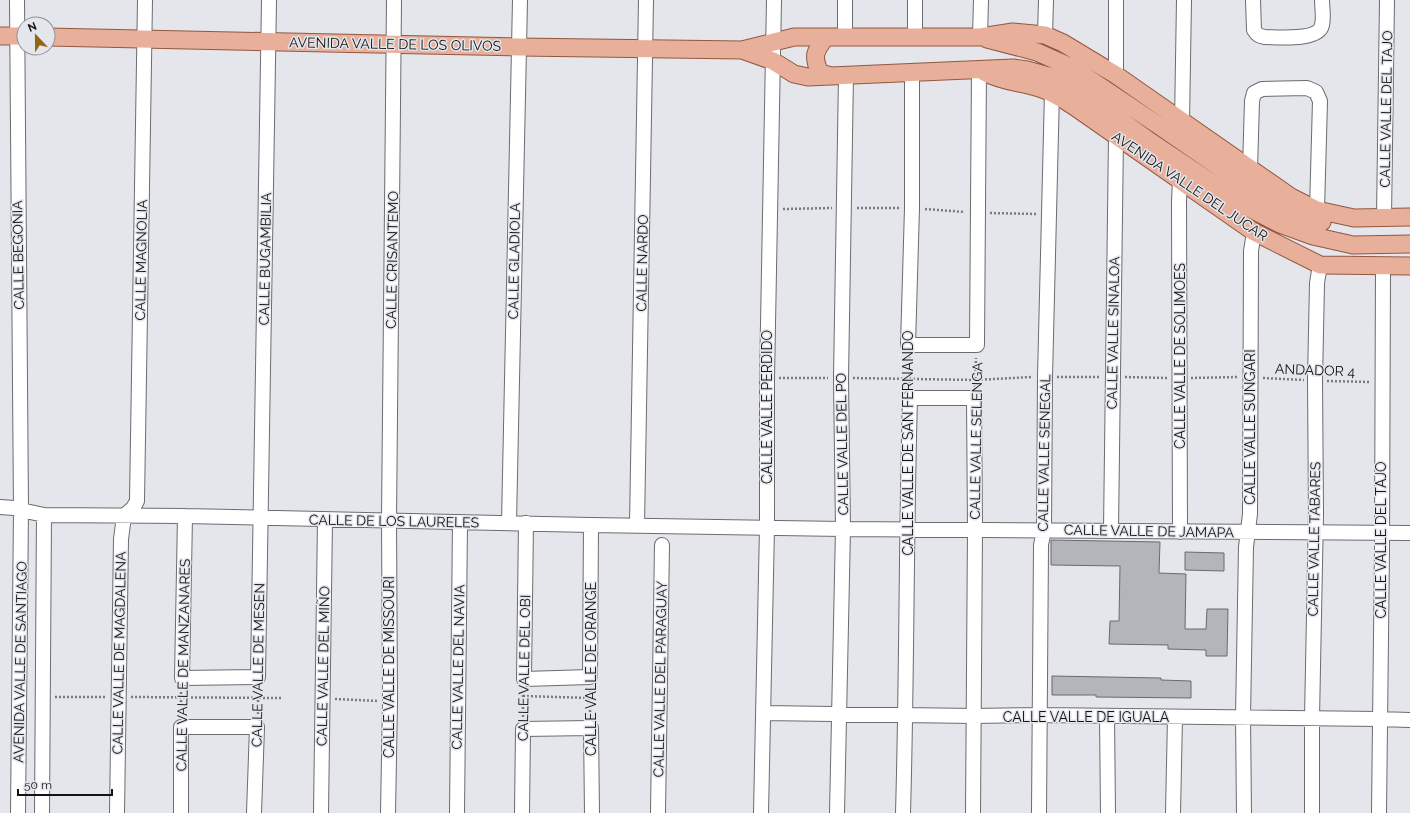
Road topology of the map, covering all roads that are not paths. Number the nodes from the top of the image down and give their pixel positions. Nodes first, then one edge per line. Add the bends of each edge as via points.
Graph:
1 (17, 0) edge
2 (145, 0) edge
3 (269, 0) edge
4 (394, 0) edge
5 (520, 0) edge
6 (646, 0) edge
7 (774, 0) edge
8 (845, 0) edge
9 (915, 0) edge
10 (981, 0) edge
11 (1046, 0) edge
12 (1116, 0) edge
13 (1184, 0) edge
14 (1253, 0) edge
15 (1322, 0) edge
16 (1387, 0) edge
17 (1045, 35) junction
18 (13, 36) edge
19 (56, 37) edge
20 (826, 37) junction
21 (845, 37) junction
22 (915, 37) junction
23 (980, 37) junction
24 (144, 40) junction
25 (268, 41) junction
26 (773, 43) junction
27 (394, 44) junction
28 (519, 47) junction
29 (646, 49) junction
30 (742, 50) junction
31 (773, 61) junction
32 (979, 69) junction
33 (912, 73) junction
34 (1116, 75) junction
35 (839, 76) junction
36 (1052, 92) junction
37 (1182, 122) junction
38 (1116, 136) junction
39 (1250, 169) junction
40 (1180, 180) junction
41 (1317, 210) junction
42 (1410, 217) edge
43 (1384, 218) junction
44 (1410, 229) edge
45 (1254, 232) junction
46 (1410, 244) edge
47 (1320, 266) junction
48 (1383, 266) junction
49 (1410, 266) edge
50 (908, 345) joint
51 (974, 398) joint
52 (0, 507) edge
53 (21, 510) junction
54 (44, 515) junction
55 (124, 516) junction
56 (185, 516) junction
57 (261, 518) junction
58 (325, 519) junction
59 (389, 520) junction
60 (460, 522) junction
61 (509, 523) junction
62 (526, 523) junction
63 (591, 525) junction
64 (636, 526) junction
65 (767, 526) junction
66 (908, 528) junction
67 (843, 529) junction
68 (975, 529) junction
69 (1044, 530) junction
70 (1111, 530) junction
71 (1180, 532) junction
72 (1247, 532) junction
73 (1315, 532) junction
74 (1382, 533) junction
75 (1410, 534) edge
76 (662, 545) dead end
77 (258, 677) joint
78 (590, 677) joint
79 (763, 713) junction
80 (839, 715) junction
81 (906, 715) junction
82 (974, 716) junction
83 (1041, 716) junction
84 (1107, 716) junction
85 (1175, 718) junction
86 (1243, 718) junction
87 (1312, 718) junction
88 (1379, 719) junction
89 (1410, 720) edge
90 (257, 727) joint
91 (590, 728) joint
92 (18, 813) edge
93 (42, 813) edge
94 (117, 813) edge
95 (181, 813) edge
96 (254, 813) edge
97 (320, 813) edge
98 (388, 813) edge
99 (457, 813) edge
100 (522, 813) edge
101 (592, 813) edge
102 (658, 813) edge
103 (761, 813) edge
104 (837, 813) edge
105 (903, 813) edge
106 (973, 813) edge
107 (1039, 813) edge
108 (1108, 813) edge
109 (1173, 813) edge
110 (1244, 813) edge
111 (1312, 813) edge
112 (1379, 813) edge

1 - 18 street, CALLE BEGONIA
2 - 24 street, CALLE MAGNOLIA
3 - 25 street, CALLE BUGAMBILIA
4 - 27 street, CALLE CRISANTEMO
5 - 28 street, CALLE GLADIOLA
6 - 29 street, CALLE NARDO
7 - 26 street, CALLE VALLE PERDIDO
8 - 21 street
9 - 22 street
10 - 23 street
11 - 17 street
12 - 34 street
13 - 37 street
14 - 15 street via 1253,24 1256,34 1265,37 1308,36 1318,33 1322,25
16 - 43 street, CALLE VALLE DEL TAJO
17 - 23 main road via 1013,32
17 - 34 main road
18 - 53 street, CALLE BEGONIA
19 - 24 main road, AVENIDA VALLE DE LOS OLIVOS
20 - 21 main road
20 - 26 main road via 794,38
20 - 35 main road via 816,50 815,62 820,73
21 - 22 main road
22 - 23 main road
23 - 44 main road via 1037,52 1073,68 1261,196 1289,212 1319,222 1357,229
24 - 25 main road, AVENIDA VALLE DE LOS OLIVOS
24 - 55 street, CALLE MAGNOLIA via 137,501
25 - 27 main road, AVENIDA VALLE DE LOS OLIVOS
25 - 57 street, CALLE BUGAMBILIA
26 - 30 main road, AVENIDA VALLE DE LOS OLIVOS
26 - 31 street, CALLE VALLE PERDIDO
27 - 28 main road, AVENIDA VALLE DE LOS OLIVOS
27 - 59 street, CALLE CRISANTEMO
28 - 29 main road, AVENIDA VALLE DE LOS OLIVOS
28 - 61 street, CALLE GLADIOLA
29 - 30 main road, AVENIDA VALLE DE LOS OLIVOS
29 - 64 street, CALLE NARDO
30 - 31 main road, AVENIDA VALLE DE LOS OLIVOS
31 - 35 main road, AVENIDA VALLE DEL JUCAR via 794,74 808,77
31 - 65 street, CALLE VALLE PERDIDO via 766,378
32 - 33 main road, AVENIDA VALLE DEL JUCAR
32 - 36 main road, AVENIDA VALLE DEL JUCAR via 995,78
32 - 46 main road, AVENIDA VALLE DEL JUCAR via 1013,68 1059,79 1250,208 1280,224 1313,236 1353,245
32 - 50 street, CALLE VALLE SELENGA via 977,346
33 - 35 main road, AVENIDA VALLE DEL JUCAR
33 - 50 street, CALLE VALLE DE SAN FERNANDO
34 - 37 main road
35 - 67 street, CALLE VALLE DEL PO
36 - 38 main road, AVENIDA VALLE DEL JUCAR
36 - 69 street, CALLE VALLE SENEGAL
37 - 39 main road
38 - 40 main road, AVENIDA VALLE DEL JUCAR
38 - 70 street, CALLE VALLE SINALOA
39 - 41 main road via 1291,197
39 - 41 street via 1254,93 1262,89 1306,88 1316,92 1320,101
40 - 45 main road, AVENIDA VALLE DEL JUCAR
40 - 71 street, CALLE VALLE DE SOLIMOES
41 - 43 main road via 1354,218
42 - 43 main road
45 - 47 main road, AVENIDA VALLE DEL JUCAR
45 - 72 street, CALLE VALLE SUNGARI via 1251,251 1250,514
47 - 48 main road, AVENIDA VALLE DEL JUCAR
47 - 73 street, CALLE VALLE TABARES via 1317,283 1315,380
48 - 49 main road, AVENIDA VALLE DEL JUCAR
48 - 74 street, CALLE VALLE DEL TAJO
51 - 66 street, CALLE VALLE DE SAN FERNANDO via 910,398
51 - 68 street, CALLE VALLE SELENGA
52 - 53 street, CALLE DE LOS LAURELES
53 - 54 street, CALLE DE LOS LAURELES
53 - 92 street, AVENIDA VALLE DE SANTIAGO
54 - 55 street, CALLE DE LOS LAURELES
54 - 93 street, AVENIDA VALLE DE SANTIAGO
55 - 56 street, CALLE DE LOS LAURELES
55 - 94 street, CALLE VALLE DE MAGDALENA via 121,538
56 - 57 street, CALLE DE LOS LAURELES
56 - 77 street, CALLE VALLE DE MANZANARES via 182,678
57 - 58 street, CALLE DE LOS LAURELES
57 - 77 street, CALLE VALLE DE MESEN
58 - 59 street, CALLE DE LOS LAURELES
58 - 97 street, CALLE VALLE DEL MIÑO
59 - 60 street, CALLE DE LOS LAURELES
59 - 98 street, CALLE VALLE DE MISSOURI
60 - 61 street, CALLE DE LOS LAURELES
60 - 99 street, CALLE VALLE DEL NAVIA
61 - 62 street, CALLE DE LOS LAURELES
62 - 63 street, CALLE DE LOS LAURELES
62 - 78 street, CALLE VALLE DEL OBI via 524,680
63 - 64 street, CALLE DE LOS LAURELES
63 - 78 street, CALLE VALLE DE ORANGE
64 - 65 street, CALLE DE LOS LAURELES
65 - 67 street, CALLE VALLE DE JAMAPA
65 - 79 street, CALLE VALLE PERDIDO
66 - 67 street, CALLE VALLE DE JAMAPA
66 - 68 street, CALLE VALLE DE JAMAPA
66 - 81 street, CALLE VALLE DE SAN FERNANDO
67 - 80 street, CALLE VALLE DEL PO
68 - 69 street, CALLE VALLE DE JAMAPA
68 - 82 street, CALLE VALLE SELENGA
69 - 70 street, CALLE VALLE DE JAMAPA
69 - 83 street, CALLE VALLE SENEGAL via 1041,545
70 - 71 street, CALLE VALLE DE JAMAPA
71 - 72 street, CALLE VALLE DE JAMAPA
72 - 73 street, CALLE VALLE DE JAMAPA
72 - 86 street, CALLE VALLE SUNGARI
73 - 74 street, CALLE VALLE DE JAMAPA
73 - 87 street, CALLE VALLE TABARES
74 - 75 street, CALLE VALLE DE JAMAPA
74 - 88 street, CALLE VALLE DEL TAJO
76 - 102 street, CALLE VALLE DEL PARAGUAY
79 - 80 street, CALLE VALLE DE IGUALA
79 - 103 street, CALLE VALLE PERDIDO
80 - 81 street, CALLE VALLE DE IGUALA
80 - 104 street, CALLE VALLE DEL PO
81 - 82 street, CALLE VALLE DE IGUALA
81 - 105 street, CALLE VALLE DE SAN FERNANDO
82 - 83 street, CALLE VALLE DE IGUALA
82 - 106 street, CALLE VALLE SELENGA
83 - 84 street, CALLE VALLE DE IGUALA
83 - 107 street, CALLE VALLE SENEGAL
84 - 85 street, CALLE VALLE DE IGUALA
84 - 108 street
85 - 86 street, CALLE VALLE DE IGUALA
85 - 109 street
86 - 87 street, CALLE VALLE DE IGUALA
86 - 110 street, CALLE VALLE SUNGARI
87 - 88 street, CALLE VALLE DE IGUALA
87 - 111 street, CALLE VALLE TABARES
88 - 89 street, CALLE VALLE DE IGUALA
88 - 112 street, CALLE VALLE DEL TAJO
90 - 95 street, CALLE VALLE DE MANZANARES via 181,727
90 - 96 street, CALLE VALLE DE MESEN
91 - 100 street, CALLE VALLE DEL OBI via 523,728
91 - 101 street, CALLE VALLE DE ORANGE

